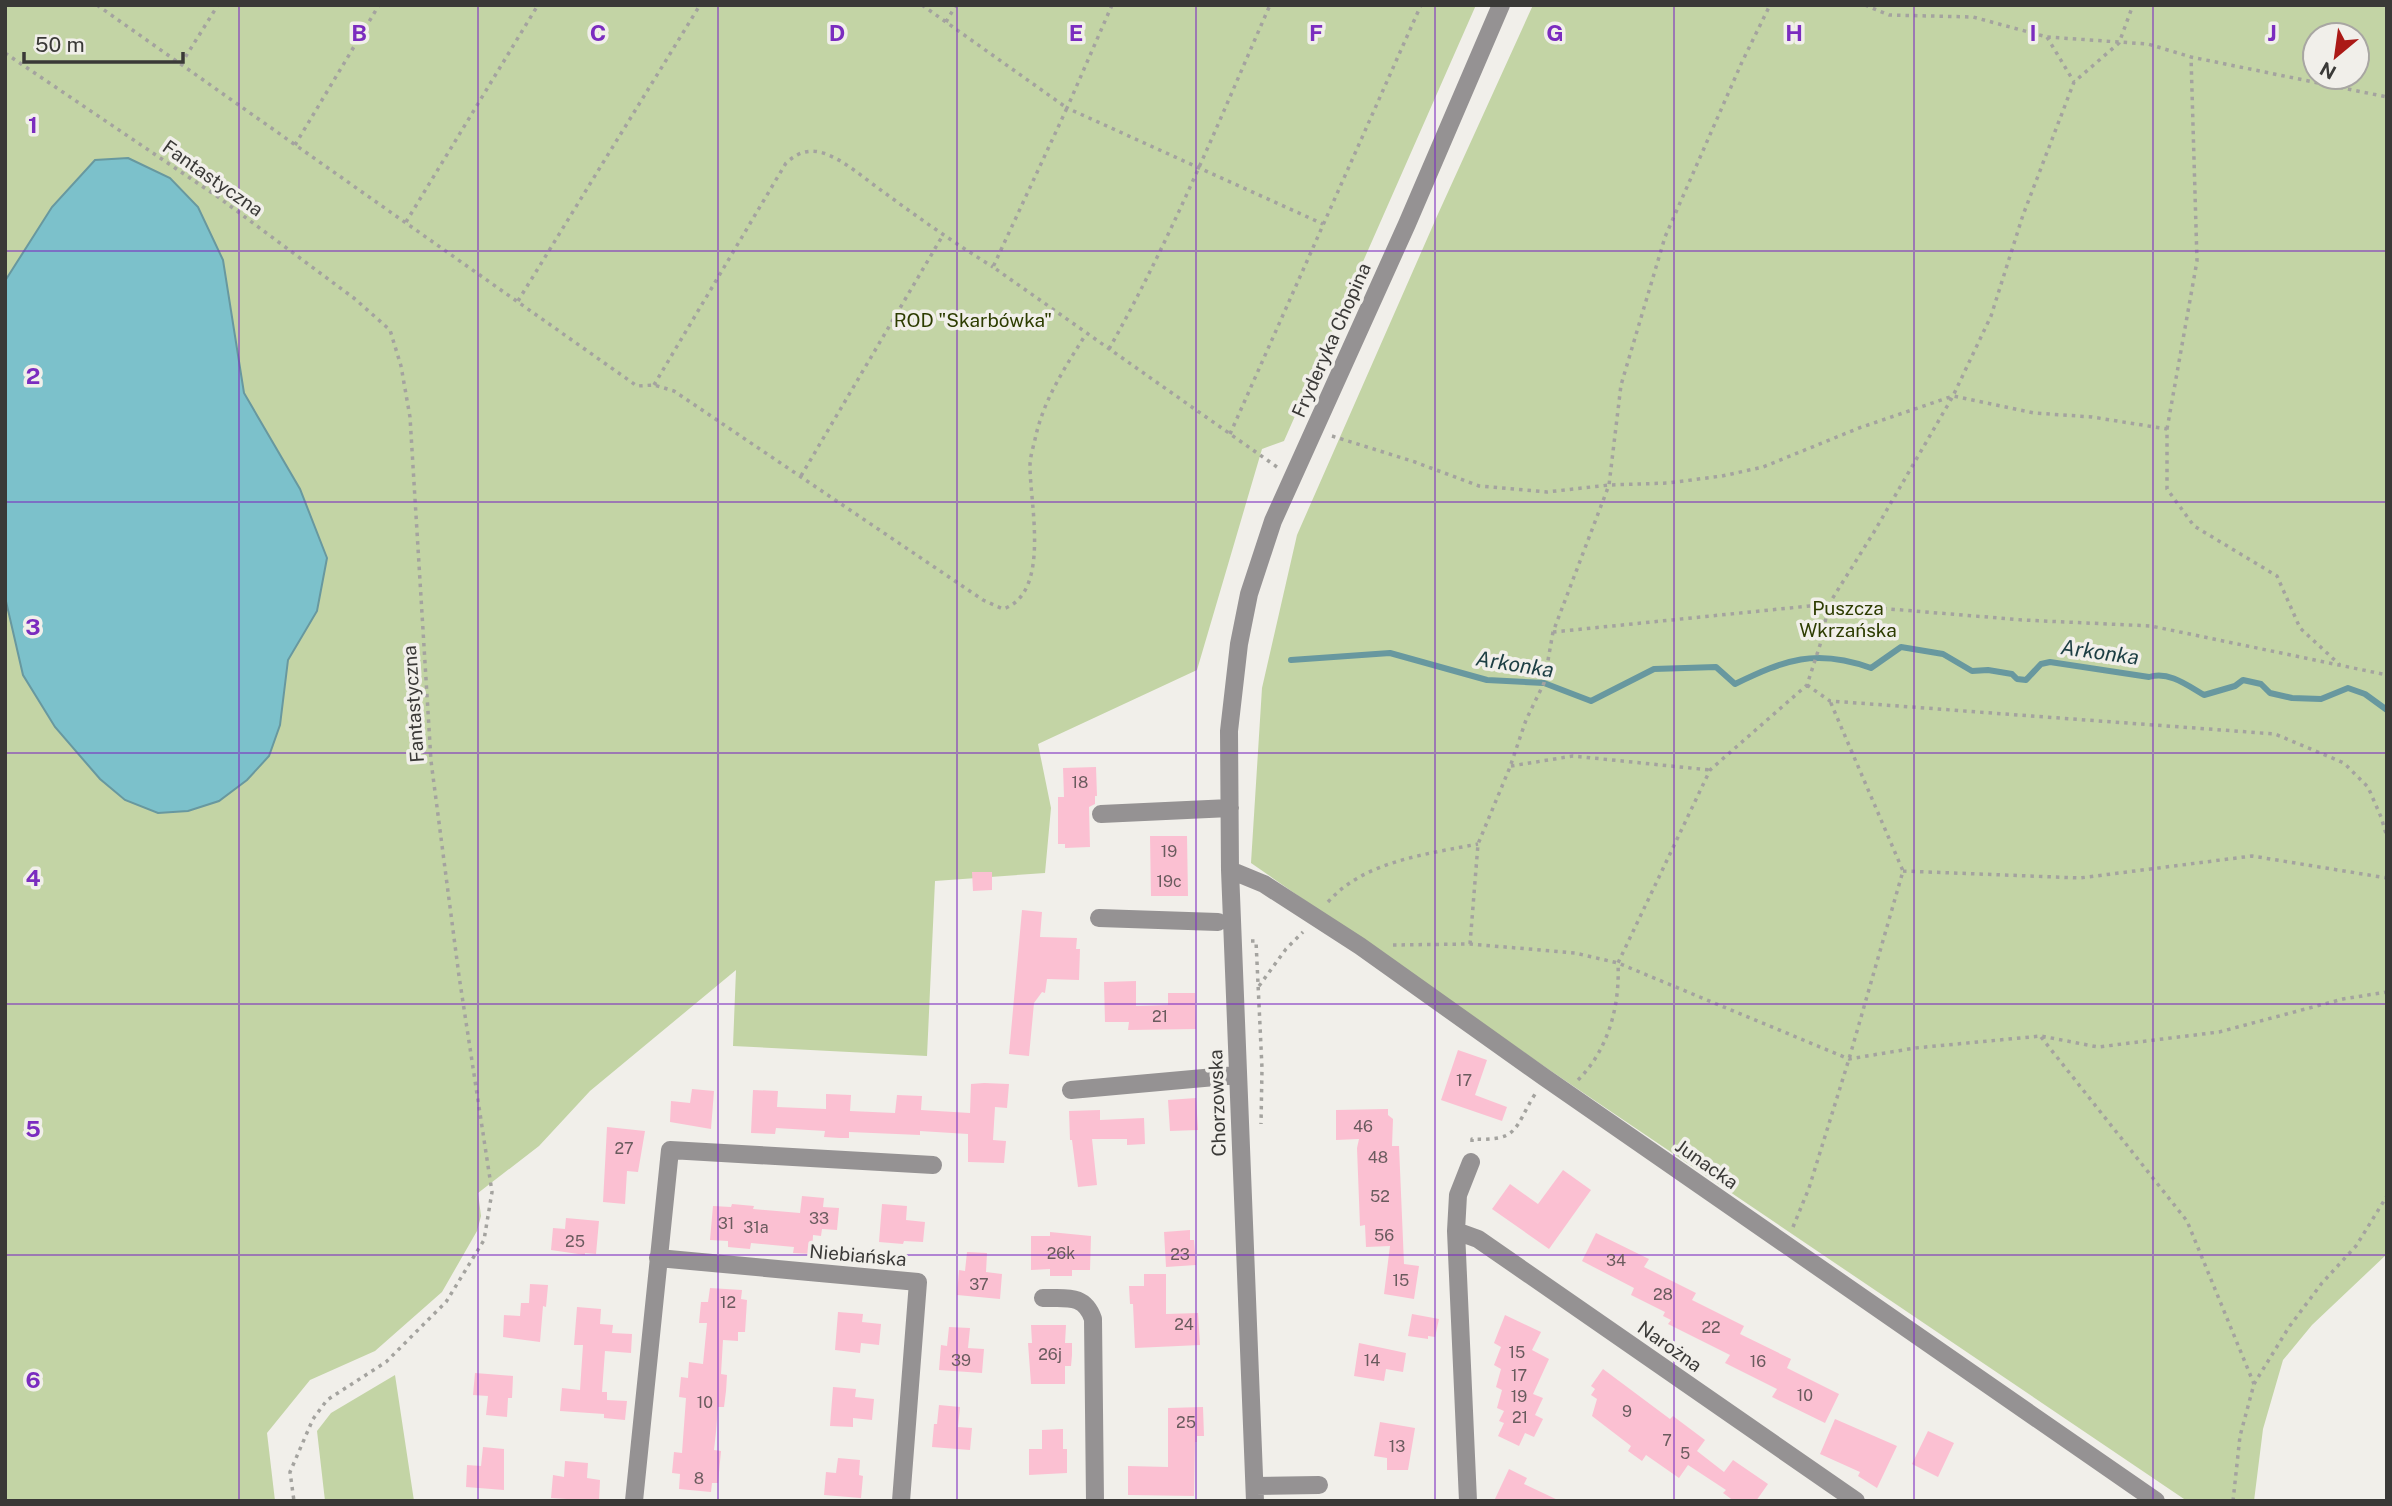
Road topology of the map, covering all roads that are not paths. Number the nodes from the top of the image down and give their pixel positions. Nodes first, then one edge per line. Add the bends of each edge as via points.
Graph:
1 (1501, 5) edge
2 (1231, 703) joint
3 (1230, 808) junction
4 (1101, 814) dead end
5 (1230, 870) junction
6 (1099, 918) dead end
7 (1218, 922) dead end
8 (1237, 1075) junction
9 (1071, 1090) dead end
10 (1471, 1162) road end
11 (933, 1165) dead end
12 (1457, 1231) junction
13 (658, 1258) junction
14 (1043, 1298) dead end
15 (1319, 1486) dead end
16 (1255, 1493) edge
17 (634, 1501) edge
18 (901, 1501) edge
19 (1095, 1501) edge
20 (1468, 1501) edge
21 (1856, 1501) edge
22 (2156, 1501) edge

1 - 2 street, Fryderyka Chopina via 1264,545 1249,594
2 - 3 street, Chorzowska
3 - 4 street
3 - 5 street, Chorzowska
5 - 8 street, Chorzowska
5 - 22 street, Junacka via 1264,884 1360,946
6 - 7 street
8 - 9 street
8 - 16 street, Chorzowska
10 - 12 street via 1458,1195
11 - 13 street via 670,1150
12 - 20 street
12 - 21 street, Narożna via 1478,1239
13 - 17 street
13 - 18 street, Niebiańska via 918,1282
14 - 19 street via 1077,1299 1090,1309 1093,1319
15 - 16 street

